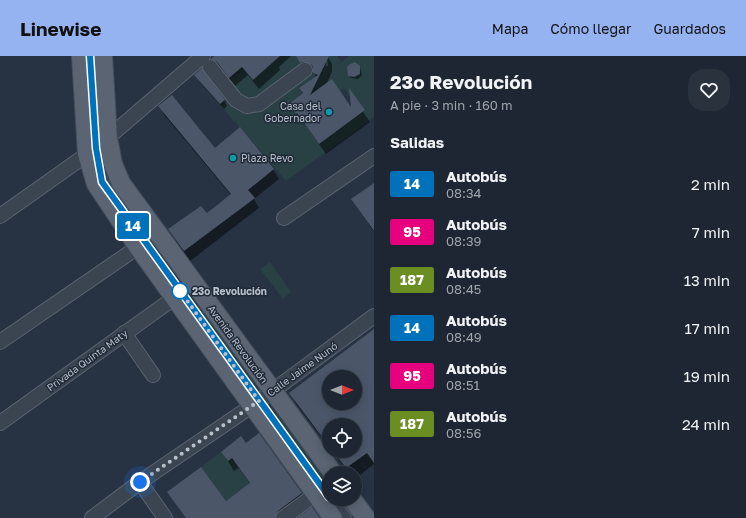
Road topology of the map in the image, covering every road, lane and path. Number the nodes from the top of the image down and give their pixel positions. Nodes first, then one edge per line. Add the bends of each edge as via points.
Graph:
1 (81, 56) edge
2 (90, 56) edge
3 (103, 56) edge
4 (205, 60) edge
5 (305, 70) dead end
6 (97, 146) junction
7 (374, 156) edge
8 (0, 216) edge
9 (284, 218) dead end
10 (138, 247) junction
11 (174, 298) junction
12 (374, 316) edge
13 (124, 333) junction
14 (0, 342) edge
15 (153, 375) dead end
16 (261, 399) junction
17 (0, 423) edge
18 (326, 466) edge
19 (140, 482) junction
20 (322, 492) edge
21 (322, 497) edge
22 (328, 506) edge
23 (333, 506) edge
24 (357, 506) edge
25 (92, 518) edge
26 (165, 518) edge
27 (283, 518) edge
28 (332, 518) edge
29 (344, 518) edge
30 (366, 518) edge

1 - 6 main road, Avenida Revolución
2 - 6 street
3 - 6 main road, Avenida Revolución
4 - 5 street via 236,100 247,106 259,104
4 - 6 street
6 - 8 street
6 - 10 main road, Avenida Revolución via 96,184
6 - 16 main road, Avenida Revolución via 113,164 121,183
7 - 9 street
10 - 11 main road, Avenida Revolución
10 - 14 street
11 - 13 street, Privada Quinta Maty
11 - 16 main road, Avenida Revolución
12 - 16 street, Calle Jaime Nunó
13 - 15 street
13 - 17 street, Privada Quinta Maty
16 - 18 main road, Avenida Revolución
16 - 19 street, Calle Jaime Nunó
16 - 20 main road, Avenida Revolución
19 - 25 street, Calle Jaime Nunó
19 - 26 street
21 - 27 street via 309,499
22 - 28 main road, Avenida Revolución
23 - 29 street
24 - 30 main road

